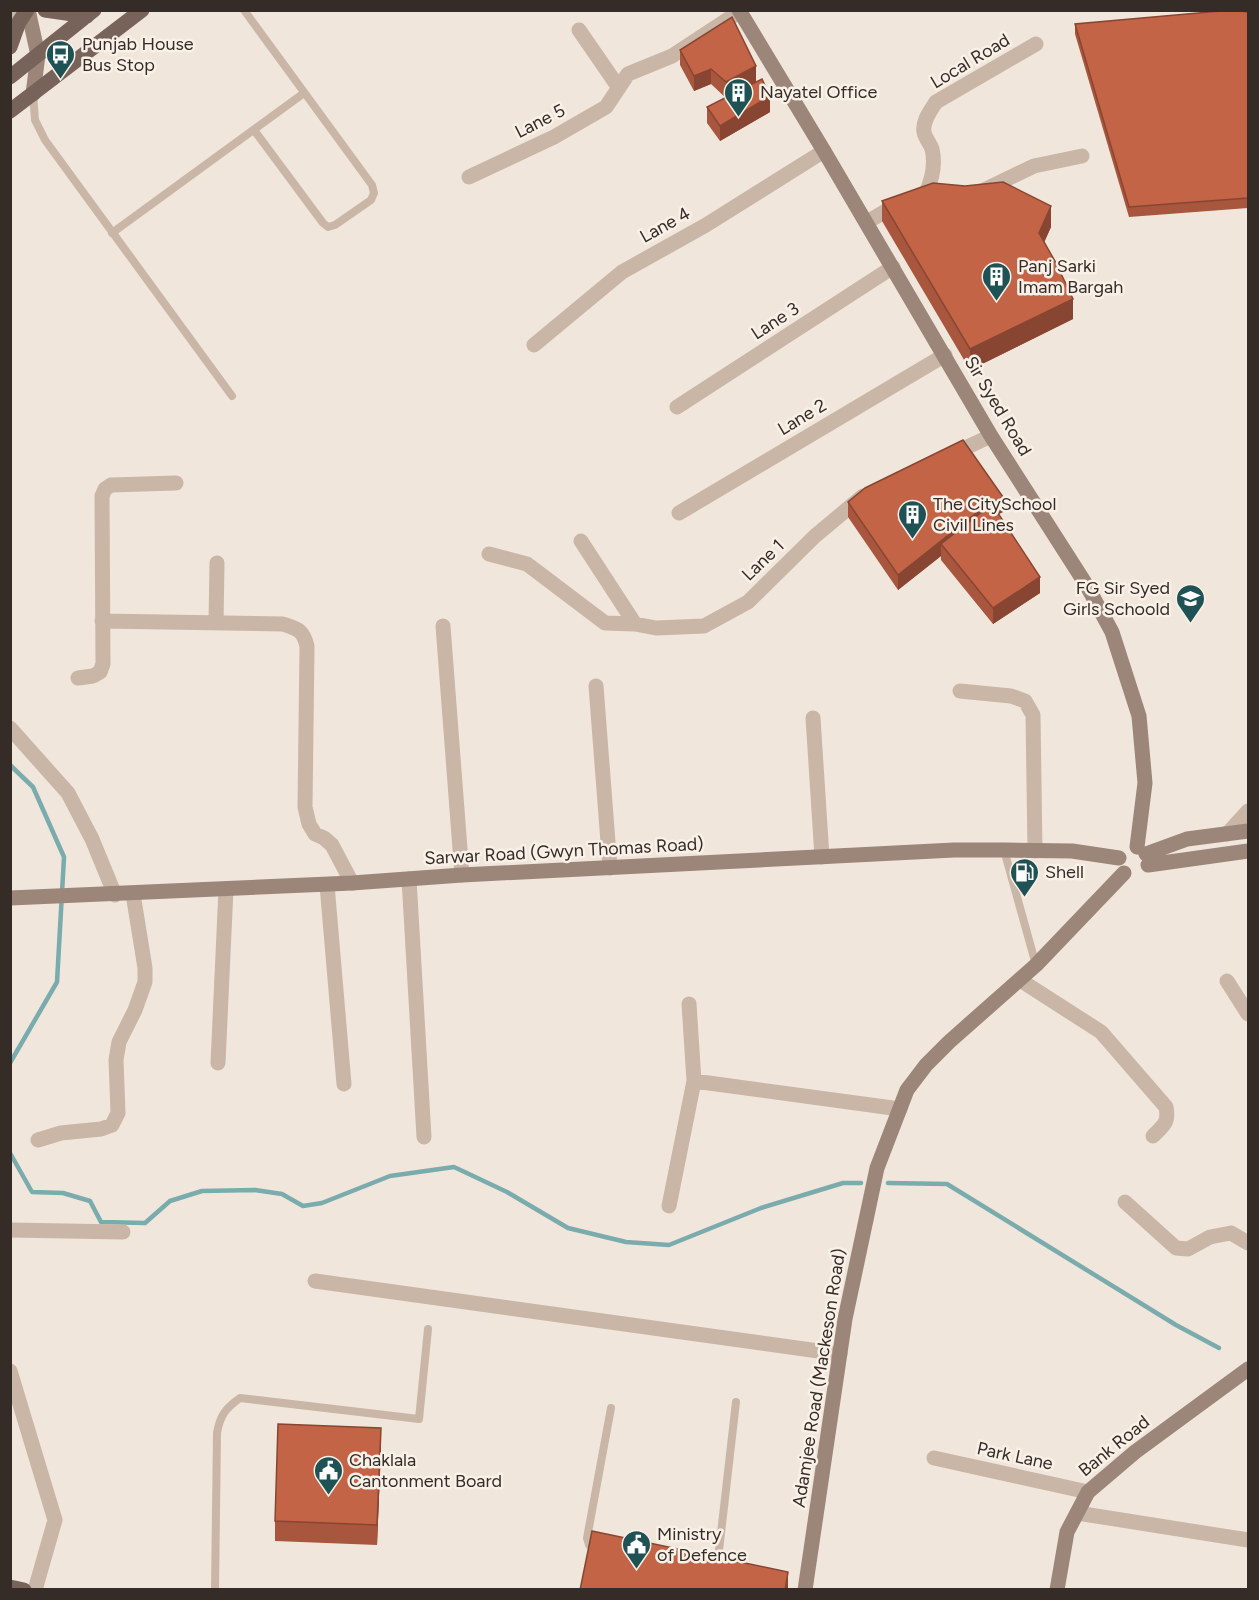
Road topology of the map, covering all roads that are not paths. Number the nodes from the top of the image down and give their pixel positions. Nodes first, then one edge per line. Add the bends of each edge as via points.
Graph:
1 (15, 10) edge
2 (27, 10) edge
3 (45, 10) edge
4 (142, 10) edge
5 (244, 10) edge
6 (739, 11) edge
7 (91, 13) edge
8 (10, 16) edge
9 (579, 30) dead end
10 (1036, 44) dead end
11 (10, 47) edge
12 (38, 55) junction
13 (10, 77) edge
14 (619, 88) junction
15 (304, 93) junction
16 (33, 94) junction
17 (10, 111) edge
18 (254, 130) junction
19 (824, 151) junction
20 (1082, 156) dead end
21 (470, 177) dead end
22 (941, 194) edge
23 (972, 194) edge
24 (925, 195) junction
25 (867, 222) junction
26 (112, 233) junction
27 (893, 267) junction
28 (534, 345) dead end
29 (945, 355) junction
30 (232, 396) dead end
31 (677, 407) dead end
32 (991, 436) junction
33 (940, 460) edge
34 (176, 483) dead end
35 (879, 488) edge
36 (680, 513) dead end
37 (581, 541) dead end
38 (489, 554) dead end
39 (217, 563) dead end
40 (102, 621) junction
41 (216, 623) junction
42 (635, 624) junction
43 (443, 626) dead end
44 (78, 678) dead end
45 (596, 686) dead end
46 (960, 691) dead end
47 (813, 718) dead end
48 (10, 728) edge
49 (1248, 811) edge
50 (1248, 831) edge
51 (1227, 834) junction
52 (1004, 850) junction
53 (1035, 851) junction
54 (1248, 851) edge
55 (1143, 855) junction
56 (822, 857) junction
57 (1119, 858) junction
58 (610, 868) junction
59 (1124, 873) junction
60 (462, 875) junction
61 (410, 879) junction
62 (351, 884) junction
63 (327, 885) junction
64 (226, 889) junction
65 (133, 894) junction
66 (115, 895) junction
67 (10, 898) edge
68 (1036, 965) junction
69 (1020, 980) junction
70 (1227, 981) dead end
71 (689, 1004) dead end
72 (1248, 1014) edge
73 (218, 1063) dead end
74 (694, 1081) junction
75 (344, 1084) dead end
76 (900, 1109) junction
77 (1153, 1136) dead end
78 (424, 1137) dead end
79 (38, 1140) dead end
80 (1125, 1202) dead end
81 (669, 1206) dead end
82 (10, 1230) edge
83 (123, 1232) dead end
84 (1248, 1243) edge
85 (315, 1281) dead end
86 (428, 1329) dead end
87 (840, 1354) junction
88 (1248, 1369) edge
89 (10, 1371) edge
90 (736, 1402) dead end
91 (611, 1408) dead end
92 (934, 1458) dead end
93 (1088, 1491) junction
94 (1077, 1513) junction
95 (1248, 1540) edge
96 (607, 1550) edge
97 (705, 1572) edge
98 (716, 1574) junction
99 (726, 1576) edge
100 (10, 1587) edge
101 (24, 1590) edge
102 (35, 1590) edge
103 (215, 1590) edge
104 (805, 1590) edge
105 (1057, 1590) edge

1 - 8 street
2 - 11 main road
2 - 12 street
3 - 7 main road
4 - 16 main road
5 - 15 lane
6 - 14 street, Lane 5 via 672,56 628,74
6 - 19 street, Sir Syed Road
7 - 12 main road
9 - 14 street
10 - 24 street, Local Road via 936,102 923,131 932,148 934,168
12 - 13 main road
12 - 16 street
14 - 21 street, Lane 5 via 606,107
15 - 18 lane
15 - 18 lane via 372,185 371,200 328,227
16 - 17 main road
16 - 26 lane via 35,120 45,140
18 - 26 lane
19 - 25 street, Sir Syed Road
19 - 28 street, Lane 4 via 622,272
20 - 23 street via 1034,166
22 - 24 street
24 - 25 street via 900,203
25 - 27 street, Sir Syed Road
26 - 30 lane
27 - 29 street, Sir Syed Road
27 - 31 street, Lane 3
29 - 32 street, Sir Syed Road
29 - 36 street, Lane 2
32 - 33 street
32 - 55 street, Sir Syed Road via 1112,632 1139,716 1145,783
34 - 40 street via 111,485 105,489
35 - 42 street, Lane 1 via 860,497 815,536 748,602 704,626 656,628
37 - 42 street
38 - 42 street, Lane 1 via 526,564 605,623
39 - 41 street
40 - 41 street
40 - 44 street via 100,672
41 - 62 street via 284,624 304,636 305,807 309,824 315,834 332,845
43 - 60 street
45 - 58 street
46 - 53 street via 1011,696 1025,701 1034,716
47 - 56 street
48 - 66 street via 68,793
49 - 51 street
50 - 51 street
51 - 55 street via 1187,839
52 - 53 street, Sarwar Road (Gwyn Thomas Road)
52 - 56 street, Sarwar Road (Gwyn Thomas Road)
52 - 68 lane
53 - 57 street, Sarwar Road (Gwyn Thomas Road) via 1072,851
54 - 55 street
55 - 57 street via 1131,847 1121,852
55 - 59 street via 1145,870 1136,876
56 - 58 street, Sarwar Road (Gwyn Thomas Road)
57 - 59 street
58 - 60 street, Sarwar Road (Gwyn Thomas Road)
59 - 68 street, Adamjee Road (Mackeson Road)
60 - 61 street, Sarwar Road (Gwyn Thomas Road)
61 - 62 street, Sarwar Road (Gwyn Thomas Road)
61 - 78 street
62 - 63 street, Sarwar Road (Gwyn Thomas Road)
63 - 64 street, Sarwar Road (Gwyn Thomas Road)
63 - 75 street
64 - 65 street, Sarwar Road (Gwyn Thomas Road)
64 - 73 street
65 - 66 street, Sarwar Road (Gwyn Thomas Road)
65 - 79 street via 145,982 119,1042 118,1113 112,1125 101,1129
66 - 67 street, Sarwar Road (Gwyn Thomas Road)
68 - 69 street, Adamjee Road (Mackeson Road)
69 - 76 street, Adamjee Road (Mackeson Road) via 926,1065 907,1090
69 - 77 street via 1101,1032 1166,1107 1165,1124
70 - 72 street
71 - 74 street
74 - 76 street
74 - 81 street
76 - 87 street, Adamjee Road (Mackeson Road) via 878,1168
80 - 84 street via 1176,1248 1188,1249 1210,1236 1231,1233
82 - 83 street
85 - 87 street
86 - 103 lane via 419,1419 240,1398 230,1405 220,1419 218,1432
87 - 104 street, Adamjee Road (Mackeson Road)
88 - 93 street, Bank Road
89 - 102 street via 55,1520
90 - 98 lane
91 - 96 lane via 587,1538 589,1545
92 - 93 street, Park Lane
93 - 94 street, Bank Road
94 - 95 street
94 - 105 street, Bank Road via 1067,1532
97 - 98 lane
98 - 99 lane
100 - 101 main road

